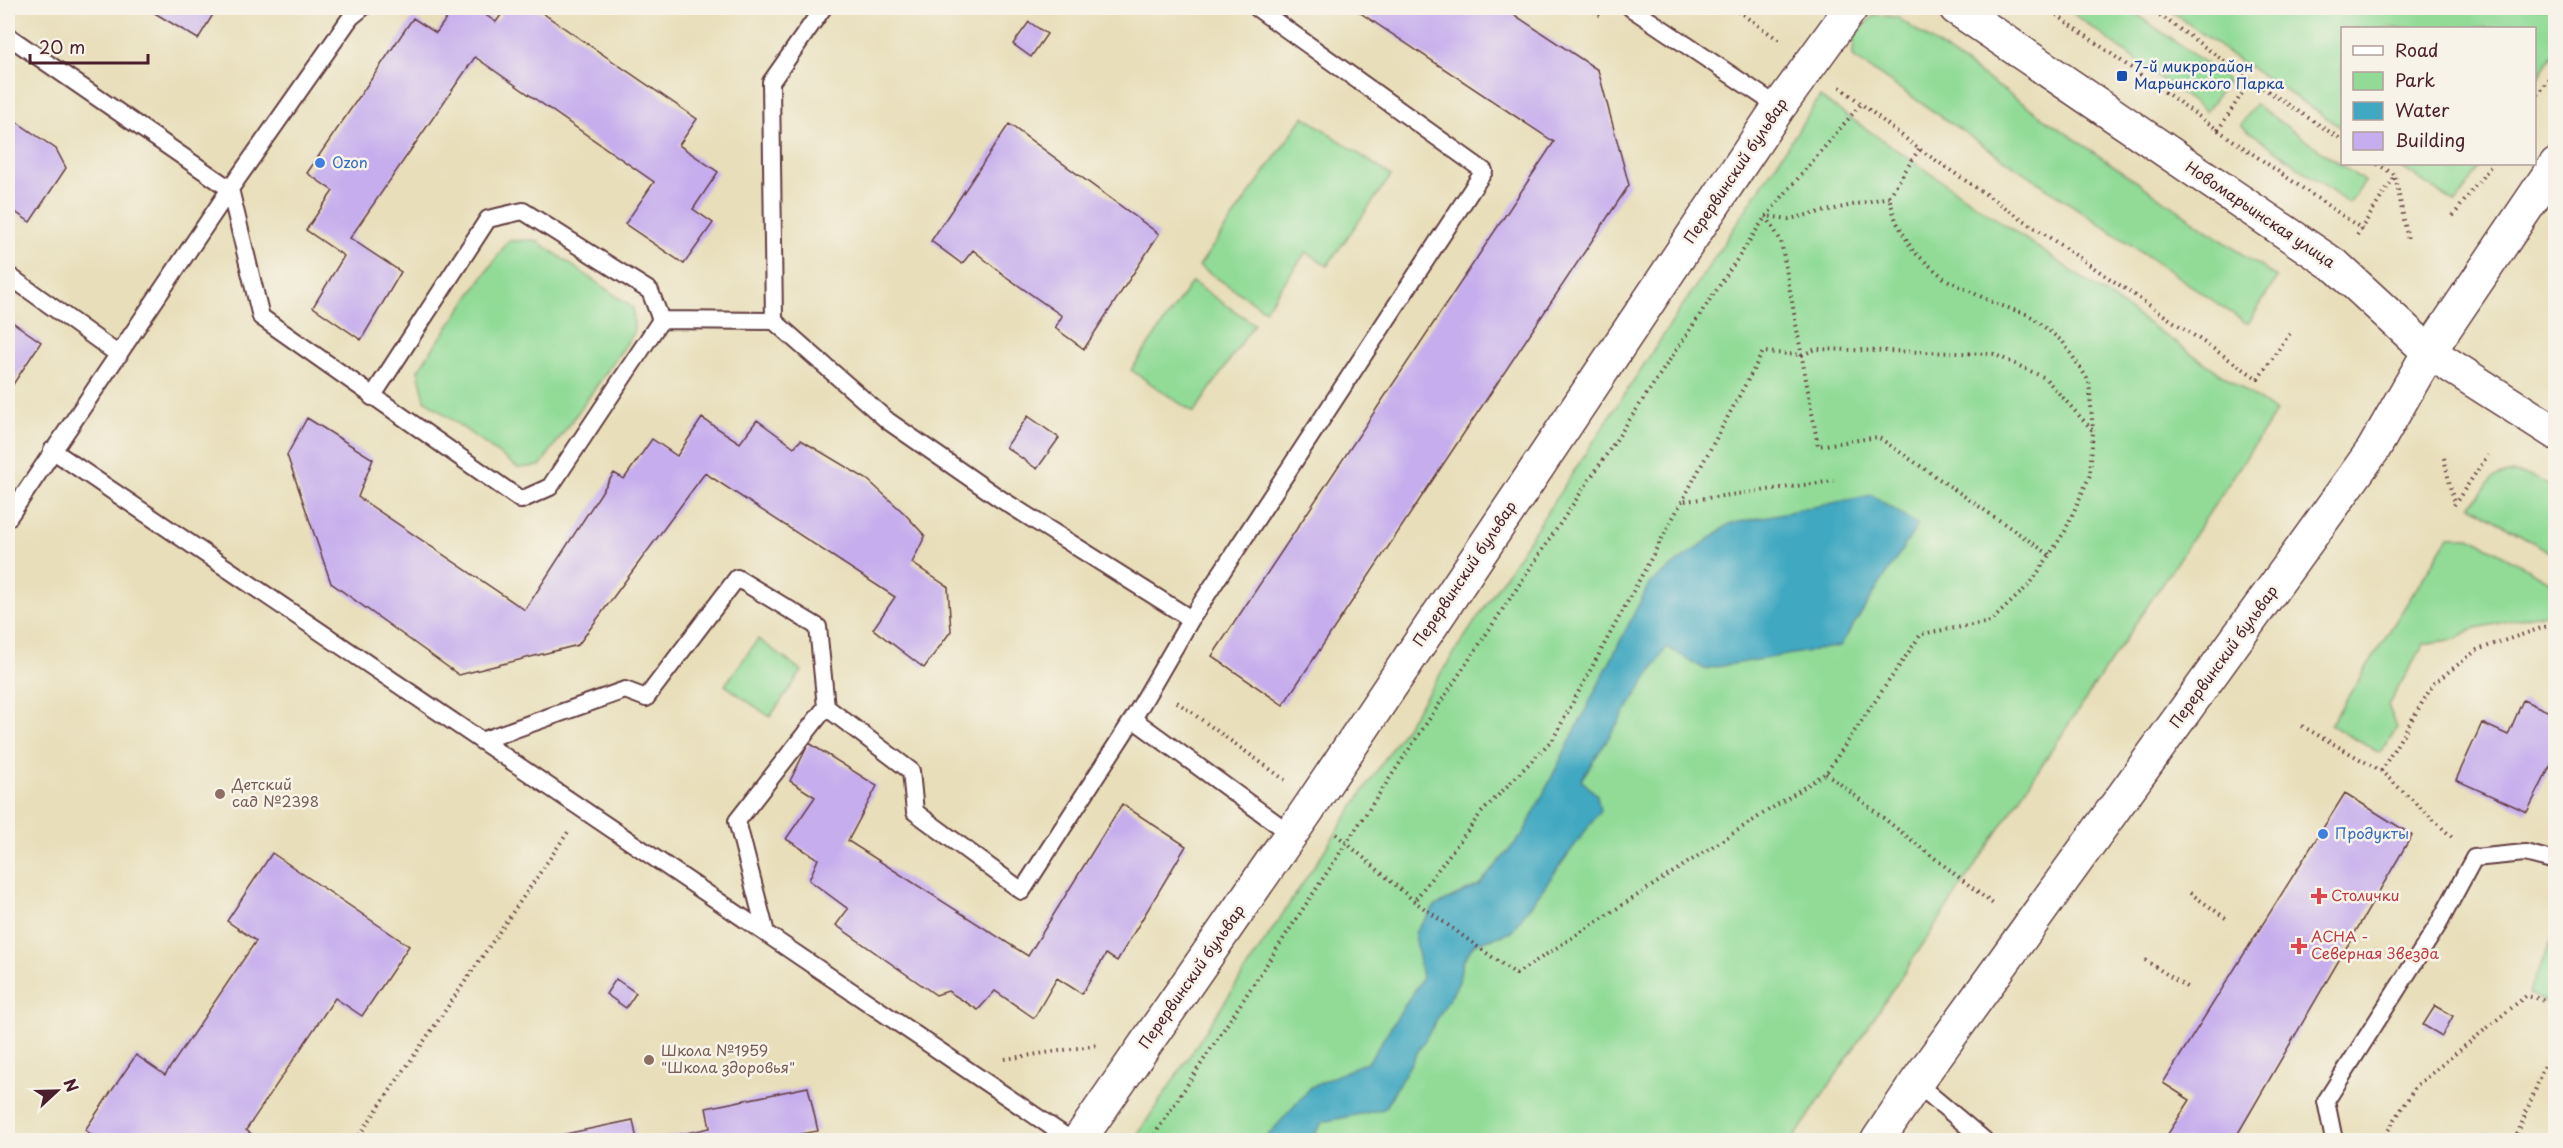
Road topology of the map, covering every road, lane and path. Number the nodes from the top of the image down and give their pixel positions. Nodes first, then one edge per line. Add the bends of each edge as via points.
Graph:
1 (362, 8) edge
2 (822, 8) edge
3 (1257, 8) edge
4 (1631, 8) edge
5 (1733, 8) edge
6 (1851, 8) edge
7 (1956, 8) edge
8 (2047, 8) edge
9 (2150, 8) edge
10 (8, 36) edge
11 (1810, 62) junction
12 (2556, 69) edge
13 (2251, 80) junction
14 (2536, 99) edge
15 (1861, 104) junction
16 (1779, 107) junction
17 (2218, 130) junction
18 (2341, 139) edge
19 (1919, 149) junction
20 (2556, 164) edge
21 (2378, 165) edge
22 (2491, 165) edge
23 (2395, 176) junction
24 (230, 189) junction
25 (1889, 197) junction
26 (1766, 216) junction
27 (2453, 216) dead end
28 (2362, 229) junction
29 (2354, 239) dead end
30 (2408, 240) dead end
31 (8, 275) edge
32 (662, 320) junction
33 (774, 321) junction
34 (2290, 333) dead end
35 (2429, 352) junction
36 (1802, 355) junction
37 (119, 356) junction
38 (372, 397) junction
39 (2093, 431) junction
40 (2556, 433) edge
41 (52, 450) junction
42 (2488, 455) dead end
43 (2444, 458) dead end
44 (1834, 481) dead end
45 (1684, 501) junction
46 (8, 518) edge
47 (2050, 555) junction
48 (1191, 619) junction
49 (2556, 623) edge
50 (826, 707) junction
51 (1133, 719) junction
52 (2302, 726) dead end
53 (481, 741) junction
54 (2381, 771) junction
55 (1826, 773) junction
56 (584, 809) junction
57 (1292, 834) junction
58 (2474, 858) junction
59 (2556, 861) edge
60 (2190, 893) dead end
61 (1993, 904) dead end
62 (2226, 919) dead end
63 (766, 933) junction
64 (2145, 960) dead end
65 (2188, 988) dead end
66 (2556, 1002) edge
67 (2556, 1038) edge
68 (1100, 1045) dead end
69 (962, 1066) junction
70 (1916, 1083) junction
71 (356, 1140) edge
72 (1071, 1140) edge
73 (1079, 1140) edge
74 (1151, 1140) edge
75 (1878, 1140) edge
76 (1984, 1140) edge
77 (2334, 1140) edge
78 (2382, 1140) edge
79 (2515, 1140) edge

1 - 24 lane via 351,17
2 - 33 lane via 771,82
3 - 48 lane via 1484,171
4 - 16 lane
5 - 11 path
6 - 11 street, Перервинский бульвар
7 - 35 street, Новомарьинская улица via 2337,267
8 - 17 path
9 - 13 path
10 - 24 lane
11 - 15 path
11 - 16 street, Перервинский бульвар
12 - 14 path
13 - 17 path
13 - 18 path
15 - 19 path
15 - 26 path
16 - 57 street, Перервинский бульвар
17 - 28 path
19 - 25 path
19 - 34 path via 2258,379
20 - 35 street, Перервинский бульвар
21 - 23 path
22 - 27 path
23 - 28 path
23 - 30 path
24 - 37 lane
24 - 38 lane via 261,317
25 - 26 path via 1789,219
25 - 39 path via 1896,221 1913,251 1945,279 2028,315 2063,342 2089,381
26 - 36 path via 1781,242
26 - 74 path
28 - 29 path
31 - 37 lane
32 - 33 lane
32 - 38 lane via 550,487 521,500
32 - 38 lane via 650,291 523,211 488,219
33 - 48 lane via 888,421 999,498
35 - 40 street, Новомарьинская улица
35 - 70 street, Перервинский бульвар via 2373,450
36 - 39 path via 1816,349 1994,354 2045,378
36 - 45 path via 1763,352
36 - 47 path via 1818,446 1878,438
37 - 41 lane
39 - 47 path via 2090,475
41 - 46 lane
41 - 53 lane
42 - 43 path via 2454,505
44 - 45 path
45 - 55 path via 1553,739 1481,813 1414,901 1516,974
47 - 55 path via 2031,584 1990,622 1921,633
48 - 51 lane
49 - 54 path via 2477,650 2434,683
50 - 51 lane via 911,771 915,812 1022,891
50 - 53 lane via 818,627 737,578 646,698 625,690
50 - 63 lane via 737,821
51 - 57 lane
52 - 54 path
53 - 56 lane
54 - 58 path
55 - 61 path
56 - 63 lane
56 - 71 path
57 - 73 street, Перервинский бульвар
58 - 59 lane via 2526,853
58 - 77 lane via 2438,925 2326,1101
60 - 62 path
63 - 69 lane
64 - 65 path
66 - 78 path via 2526,996 2416,1086
67 - 79 path
68 - 69 path
69 - 72 lane
70 - 75 street, Перервинский бульвар
70 - 76 lane

